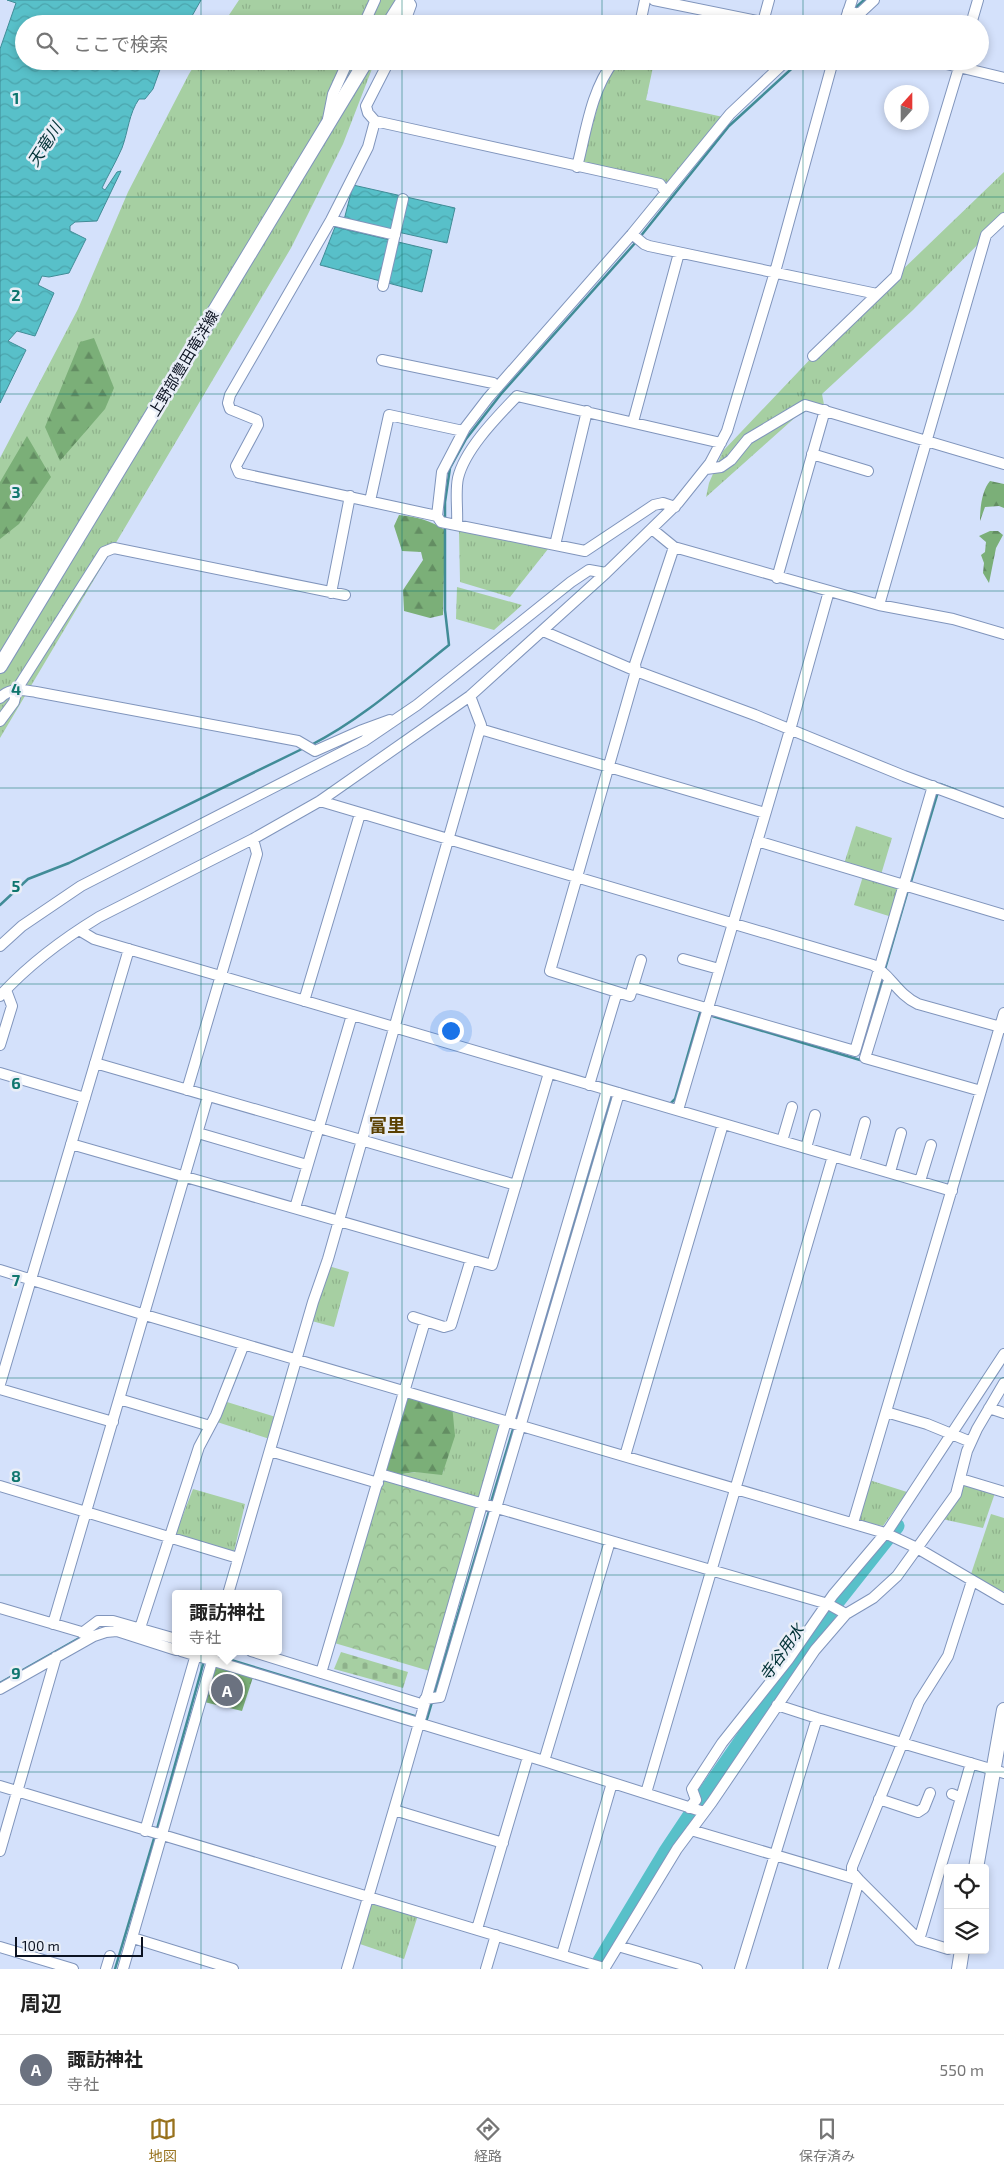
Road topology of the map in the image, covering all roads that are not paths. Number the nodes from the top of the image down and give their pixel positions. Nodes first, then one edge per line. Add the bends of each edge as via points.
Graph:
1 (375, 0) edge
2 (404, 0) edge
3 (408, 0) edge
4 (645, 0) edge
5 (654, 0) edge
6 (770, 0) edge
7 (852, 0) edge
8 (874, 0) edge
9 (978, 0) edge
10 (848, 11) junction
11 (368, 15) edge
12 (395, 15) edge
13 (407, 15) edge
14 (642, 15) edge
15 (728, 15) edge
16 (769, 15) edge
17 (847, 15) edge
18 (974, 15) edge
19 (344, 70) edge
20 (360, 70) edge
21 (384, 70) edge
22 (608, 70) edge
23 (776, 70) edge
24 (831, 70) edge
25 (958, 70) edge
26 (979, 70) edge
27 (1004, 78) edge
28 (375, 121) junction
29 (326, 124) junction
30 (577, 167) junction
31 (666, 193) junction
32 (404, 198) dead end
33 (1004, 218) edge
34 (331, 220) junction
35 (632, 234) junction
36 (395, 235) junction
37 (679, 253) junction
38 (775, 272) junction
39 (383, 286) dead end
40 (877, 294) junction
41 (813, 356) dead end
42 (382, 360) dead end
43 (498, 387) junction
44 (825, 410) junction
45 (587, 412) junction
46 (633, 422) junction
47 (463, 431) junction
48 (926, 441) junction
49 (721, 443) junction
50 (812, 454) junction
51 (1004, 464) edge
52 (706, 469) junction
53 (868, 471) dead end
54 (350, 496) junction
55 (370, 501) junction
56 (675, 507) junction
57 (437, 516) junction
58 (457, 525) junction
59 (652, 529) junction
60 (555, 545) junction
61 (674, 547) junction
62 (606, 573) junction
63 (777, 578) junction
64 (331, 592) junction
65 (828, 592) junction
66 (345, 595) dead end
67 (879, 605) junction
68 (543, 631) junction
69 (1004, 634) edge
70 (0, 666) edge
71 (636, 671) junction
72 (17, 689) junction
73 (470, 696) junction
74 (0, 698) edge
75 (396, 720) junction
76 (0, 721) edge
77 (480, 729) junction
78 (790, 730) junction
79 (608, 768) junction
80 (933, 786) junction
81 (320, 801) junction
82 (765, 813) junction
83 (1004, 813) edge
84 (360, 814) junction
85 (253, 839) junction
86 (449, 841) junction
87 (757, 841) junction
88 (577, 876) junction
89 (904, 885) junction
90 (1004, 915) edge
91 (732, 922) junction
92 (78, 930) junction
93 (0, 946) edge
94 (129, 949) junction
95 (683, 959) dead end
96 (641, 960) dead end
97 (880, 968) junction
98 (719, 969) junction
99 (221, 976) junction
100 (889, 980) junction
101 (633, 987) junction
102 (617, 992) junction
103 (3, 993) edge
104 (304, 1001) junction
105 (707, 1009) junction
106 (1004, 1013) edge
107 (352, 1015) junction
108 (394, 1028) junction
109 (1002, 1028) edge
110 (0, 1045) edge
111 (95, 1063) junction
112 (0, 1073) edge
113 (549, 1073) junction
114 (589, 1085) junction
115 (187, 1090) junction
116 (607, 1090) junction
117 (981, 1091) junction
118 (619, 1093) junction
119 (208, 1096) junction
120 (84, 1098) junction
121 (792, 1107) dead end
122 (678, 1110) junction
123 (815, 1115) dead end
124 (866, 1122) dead end
125 (723, 1124) junction
126 (318, 1128) junction
127 (198, 1133) junction
128 (901, 1133) dead end
129 (361, 1141) junction
130 (782, 1141) junction
131 (71, 1144) junction
132 (931, 1145) dead end
133 (806, 1148) junction
134 (834, 1156) junction
135 (854, 1162) junction
136 (307, 1165) junction
137 (890, 1172) junction
138 (185, 1177) junction
139 (920, 1181) junction
140 (516, 1185) junction
141 (952, 1190) junction
142 (295, 1208) junction
143 (338, 1220) junction
144 (471, 1259) junction
145 (0, 1270) edge
146 (31, 1280) junction
147 (144, 1315) junction
148 (413, 1317) dead end
149 (425, 1320) junction
150 (244, 1344) junction
151 (1004, 1354) edge
152 (297, 1360) junction
153 (1004, 1383) edge
154 (0, 1384) edge
155 (0, 1389) edge
156 (405, 1391) junction
157 (120, 1399) junction
158 (989, 1408) junction
159 (886, 1412) junction
160 (1004, 1413) edge
161 (507, 1421) junction
162 (113, 1422) junction
163 (520, 1425) junction
164 (210, 1426) junction
165 (950, 1433) junction
166 (971, 1442) junction
167 (270, 1451) junction
168 (625, 1456) junction
169 (379, 1479) junction
170 (961, 1479) junction
171 (0, 1486) edge
172 (735, 1489) junction
173 (1004, 1492) edge
174 (489, 1506) junction
175 (86, 1511) junction
176 (853, 1523) junction
177 (885, 1533) junction
178 (168, 1536) junction
179 (610, 1541) junction
180 (917, 1548) junction
181 (238, 1558) junction
182 (711, 1571) junction
183 (972, 1581) junction
184 (229, 1590) edge
185 (1004, 1599) edge
186 (0, 1608) edge
187 (835, 1609) junction
188 (52, 1624) junction
189 (140, 1628) junction
190 (87, 1634) junction
191 (172, 1638) edge
192 (172, 1649) edge
193 (197, 1655) edge
194 (264, 1655) edge
195 (56, 1657) junction
196 (212, 1658) edge
197 (321, 1673) junction
198 (0, 1689) edge
199 (424, 1702) junction
200 (777, 1704) junction
201 (1004, 1710) edge
202 (817, 1718) junction
203 (419, 1724) junction
204 (902, 1742) junction
205 (528, 1757) junction
206 (544, 1761) junction
207 (971, 1763) junction
208 (998, 1771) edge
209 (612, 1783) junction
210 (0, 1786) edge
211 (18, 1792) junction
212 (646, 1793) junction
213 (930, 1793) dead end
214 (880, 1799) junction
215 (689, 1808) junction
216 (394, 1810) junction
217 (704, 1812) junction
218 (691, 1830) junction
219 (148, 1832) junction
220 (161, 1836) junction
221 (503, 1843) junction
222 (0, 1851) edge
223 (774, 1855) junction
224 (977, 1864) edge
225 (859, 1880) junction
226 (368, 1897) junction
227 (477, 1930) junction
228 (496, 1935) junction
229 (133, 1938) junction
230 (918, 1940) junction
231 (618, 1946) junction
232 (0, 1947) edge
233 (944, 1948) edge
234 (562, 1954) junction
235 (959, 1954) edge
236 (110, 1956) dead end
237 (590, 1966) edge
238 (73, 1969) edge
239 (106, 1969) edge
240 (122, 1969) edge
241 (233, 1969) edge
242 (346, 1969) edge
243 (486, 1969) edge
244 (604, 1969) edge
245 (697, 1969) edge
246 (740, 1969) edge
247 (833, 1969) edge
248 (959, 1969) edge

1 - 11 street
2 - 12 main road
3 - 13 street via 411,5
4 - 14 street
5 - 15 street
6 - 16 street
7 - 10 street
8 - 10 street via 860,14
9 - 18 street
10 - 17 street
19 - 29 street via 333,94
20 - 29 main road, 上野部豊田竜洋線
21 - 28 street via 366,106
22 - 30 street via 595,96
23 - 31 street via 730,114
24 - 38 street
25 - 40 street via 896,276
26 - 27 street
28 - 30 street
28 - 34 street via 368,146
29 - 70 main road, 上野部豊田竜洋線
30 - 31 street via 660,184
31 - 35 street
32 - 36 street
33 - 48 street via 986,236
34 - 36 street
34 - 54 street via 228,403 230,409 257,420 258,425 236,466 239,473
35 - 37 street via 644,244
35 - 43 street
36 - 39 street
37 - 38 street
37 - 46 street
38 - 40 street
38 - 49 street
40 - 41 street
42 - 43 street via 493,383
43 - 47 street
44 - 48 street
44 - 50 street
44 - 52 street via 805,405 748,439 721,467
45 - 46 street
45 - 58 street via 517,396 487,427 465,462 458,478
45 - 60 street
46 - 49 street
47 - 55 street via 389,415
47 - 57 street via 442,472
48 - 51 street
48 - 67 street
49 - 52 street
50 - 53 street
50 - 63 street
52 - 56 street
54 - 55 street
54 - 64 street
55 - 57 street
56 - 59 street
56 - 60 street via 663,503 654,505 585,551
57 - 58 street via 442,522
58 - 60 street
59 - 61 street
59 - 62 street
61 - 63 street
61 - 71 street
62 - 68 street
62 - 75 street via 589,570 571,582
63 - 65 street
64 - 66 street
64 - 72 street via 114,548 104,552
65 - 67 street
65 - 78 street
67 - 69 street via 952,619
68 - 71 street
68 - 73 street
71 - 78 street
71 - 79 street
72 - 74 street
72 - 75 street via 298,741 315,751 385,721
72 - 76 street via 14,702
73 - 77 street
73 - 81 street
75 - 93 street via 298,777 81,886 22,926
77 - 79 street
77 - 86 street
78 - 80 street
78 - 82 street
79 - 82 street
79 - 88 street
80 - 83 street
80 - 89 street
81 - 84 street
81 - 85 street
82 - 87 street
84 - 86 street
84 - 104 street
85 - 92 street
85 - 99 street via 257,854
86 - 88 street
86 - 108 street
87 - 89 street
87 - 91 street
88 - 91 street
88 - 102 street via 550,971
89 - 90 street
89 - 97 street
91 - 97 street
91 - 98 street
92 - 94 street via 94,940
92 - 103 street via 36,961
94 - 99 street
94 - 111 street
95 - 98 street
96 - 101 street
97 - 100 street
97 - 105 street via 855,1051
98 - 105 street
99 - 104 street
99 - 115 street
100 - 109 street via 908,999 918,1004
100 - 117 street via 865,1058
101 - 102 street via 630,996
101 - 105 street
102 - 114 street
103 - 110 street via 12,1006
104 - 107 street
105 - 122 street
106 - 109 street
107 - 108 street
107 - 126 street
108 - 113 street
108 - 129 street
109 - 117 street
111 - 115 street
111 - 120 street
112 - 120 street
113 - 114 street
113 - 140 street
114 - 116 street
115 - 119 street
116 - 118 street
116 - 161 street
117 - 141 street
118 - 122 street
118 - 163 street
119 - 126 street
119 - 127 street
120 - 131 street
121 - 130 street
122 - 125 street
123 - 133 street
124 - 135 street
125 - 130 street
125 - 168 street
126 - 129 street
126 - 136 street
127 - 136 street
127 - 138 street
128 - 137 street
129 - 140 street
129 - 143 street
130 - 133 street
131 - 138 street
131 - 146 street
132 - 139 street
133 - 134 street
134 - 135 street
134 - 172 street
135 - 137 street
136 - 142 street
137 - 139 street
138 - 142 street
138 - 147 street
139 - 141 street
140 - 144 street via 492,1265
141 - 159 street
142 - 143 street
143 - 144 street
143 - 152 street
144 - 149 street via 451,1325 444,1327
145 - 146 street
146 - 147 street
146 - 154 street
147 - 150 street
147 - 157 street
148 - 149 street
149 - 156 street
150 - 152 street
150 - 164 street
151 - 165 street
152 - 156 street
152 - 167 street
153 - 158 street
155 - 162 street
156 - 161 street
156 - 169 street
157 - 162 street
157 - 164 street
158 - 160 street
158 - 166 street
159 - 165 street
159 - 176 street
161 - 163 street
161 - 174 street
162 - 175 street
163 - 168 street
163 - 174 street
164 - 178 street via 199,1447
165 - 166 street
165 - 177 street
166 - 170 street
167 - 169 street
167 - 181 street
168 - 172 street
169 - 174 street
169 - 197 street
170 - 173 street
170 - 180 street via 956,1494
171 - 175 street
172 - 176 street
172 - 182 street
174 - 179 street
174 - 199 street
174 - 199 street via 440,1697
175 - 178 street
175 - 188 street
176 - 177 street
177 - 180 street
177 - 187 street via 833,1595
178 - 181 street
178 - 189 street
179 - 182 street
179 - 206 street
180 - 183 street
180 - 187 street via 880,1593
181 - 184 street
182 - 187 street
182 - 212 street
183 - 185 street
183 - 204 street via 948,1656 919,1702
186 - 188 street
187 - 200 street via 820,1643
187 - 215 street via 722,1743 692,1789 696,1800
188 - 190 street
189 - 190 street via 113,1621 98,1622
189 - 191 street
190 - 192 street via 117,1631
190 - 195 street
193 - 219 street
194 - 197 street
195 - 198 street
195 - 211 street
196 - 203 street
196 - 220 street
197 - 199 street
199 - 203 street
200 - 202 street
200 - 217 street
201 - 208 main road
202 - 204 street
202 - 223 street
203 - 205 street
203 - 216 street
204 - 207 street
204 - 214 street
205 - 206 street
205 - 221 street
206 - 209 street
207 - 208 street
207 - 230 street via 956,1796
208 - 224 main road
209 - 212 street
209 - 234 street
210 - 211 street
211 - 219 street
211 - 222 street
212 - 215 street
213 - 214 street via 924,1808 918,1812
214 - 225 street via 852,1867
215 - 217 street
216 - 221 street
216 - 226 street
217 - 218 street
218 - 223 street
218 - 231 street
219 - 220 street
220 - 226 street
220 - 229 street
221 - 227 street
223 - 225 street
223 - 246 street
225 - 230 street
225 - 247 street
226 - 227 street
226 - 242 street
227 - 228 street
228 - 234 street
228 - 243 street
229 - 240 street
229 - 241 street
230 - 233 street
231 - 244 street
231 - 245 street
232 - 238 street
234 - 237 street
235 - 248 main road
236 - 239 street
237 - 244 street

